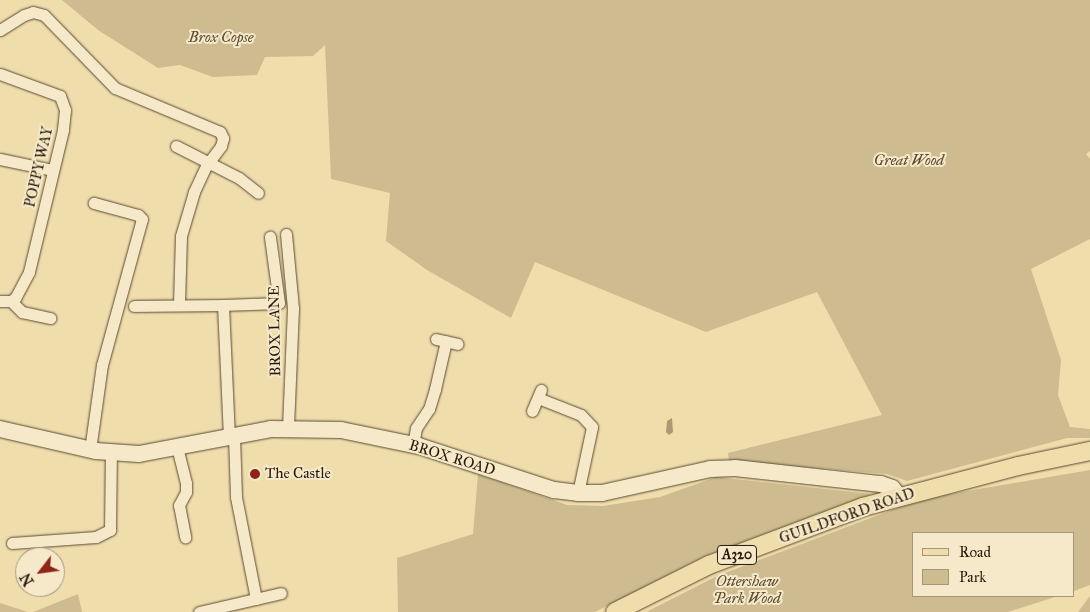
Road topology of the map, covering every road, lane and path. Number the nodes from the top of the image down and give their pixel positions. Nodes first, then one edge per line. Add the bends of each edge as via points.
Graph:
1 (0, 30) edge
2 (0, 74) edge
3 (176, 146) dead end
4 (0, 158) edge
5 (209, 163) junction
6 (52, 170) junction
7 (258, 193) dead end
8 (94, 203) dead end
9 (286, 234) dead end
10 (270, 237) dead end
11 (5, 301) edge
12 (179, 304) junction
13 (223, 305) junction
14 (134, 306) dead end
15 (50, 318) dead end
16 (457, 344) dead end
17 (532, 410) dead end
18 (288, 428) junction
19 (0, 429) edge
20 (231, 437) junction
21 (413, 445) junction
22 (177, 448) junction
23 (90, 450) junction
24 (1090, 451) edge
25 (111, 453) junction
26 (578, 493) junction
27 (899, 496) junction
28 (185, 537) dead end
29 (12, 543) dead end
30 (281, 592) dead end
31 (256, 599) junction
32 (242, 607) edge
33 (199, 612) edge
34 (615, 612) edge

1 - 5 street via 24,15 33,12 44,15 115,88 220,132 224,138
2 - 6 street, POPPY WAY via 47,90 60,96 64,103 63,130
3 - 5 street
4 - 6 street
5 - 7 street via 239,178
5 - 12 street via 194,192 181,236
6 - 11 street, POPPY WAY via 29,272
8 - 23 street via 138,215 142,219 102,365
9 - 18 street, BROX LANE via 293,308
10 - 13 street via 279,303
11 - 15 street, POPPY WAY via 22,312
12 - 13 street
12 - 14 street
13 - 20 street
16 - 21 street via 441,340 435,389 429,409 416,428
17 - 26 street via 540,394 580,415 592,427
18 - 20 street, BROX ROAD
18 - 21 street, BROX ROAD via 341,430
19 - 23 street, BROX ROAD
20 - 22 street, BROX ROAD
20 - 31 street via 236,497
21 - 26 street, BROX ROAD via 554,490
22 - 25 street, BROX ROAD via 139,454
22 - 28 street via 186,483 186,492 179,505
23 - 25 street, BROX ROAD
24 - 27 main road, GUILDFORD ROAD / A320
25 - 29 street via 111,525 107,532 96,537
26 - 27 street, BROX ROAD via 609,492 710,469 735,468 881,484 892,488
27 - 34 main road, GUILDFORD ROAD / A320 via 708,565
30 - 31 street
31 - 32 street
32 - 33 street

